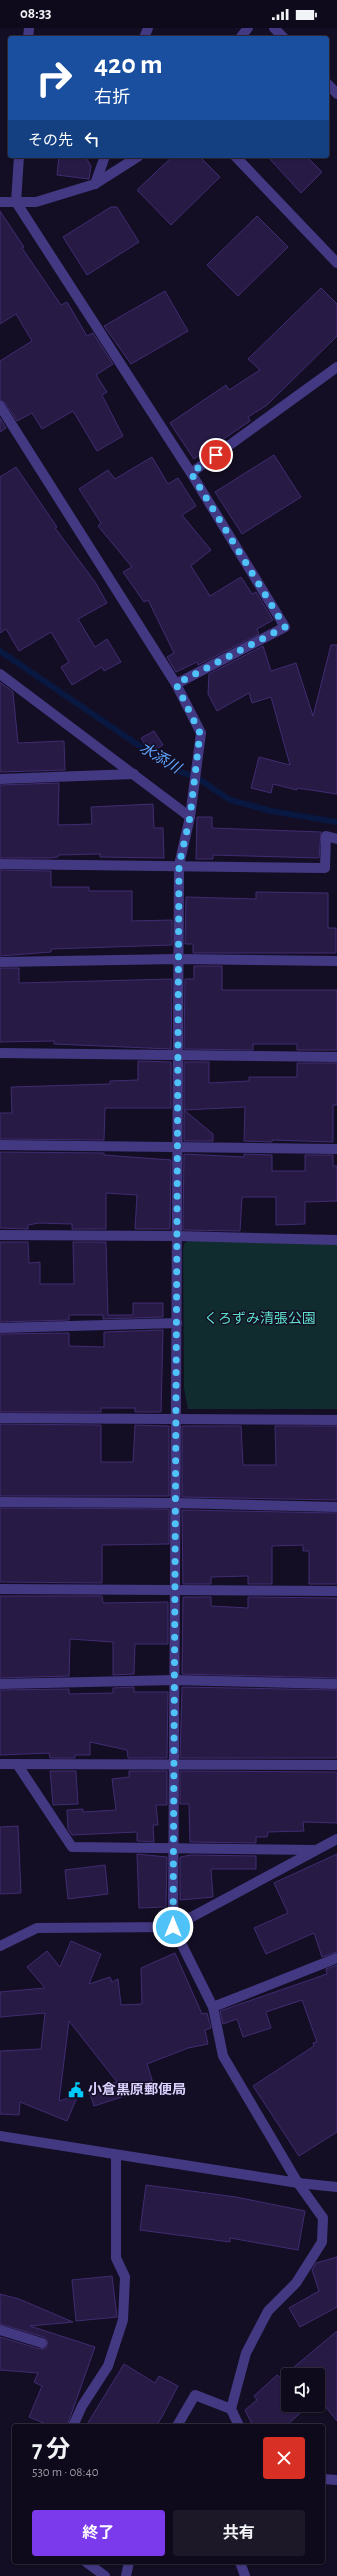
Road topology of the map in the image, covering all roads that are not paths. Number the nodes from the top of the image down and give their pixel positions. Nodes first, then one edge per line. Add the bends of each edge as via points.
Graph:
1 (248, 28) edge
2 (274, 28) edge
3 (242, 36) edge
4 (282, 36) edge
5 (329, 85) edge
6 (337, 94) edge
7 (19, 158) edge
8 (103, 158) edge
9 (136, 158) edge
10 (237, 158) edge
11 (95, 184) junction
12 (0, 202) edge
13 (16, 202) junction
14 (337, 263) edge
15 (337, 367) edge
16 (0, 406) edge
17 (191, 473) junction
18 (0, 674) edge
19 (176, 684) junction
20 (134, 774) junction
21 (0, 779) edge
22 (190, 817) junction
23 (337, 839) edge
24 (0, 864) edge
25 (179, 865) junction
26 (178, 960) junction
27 (337, 961) edge
28 (0, 962) edge
29 (0, 1053) edge
30 (176, 1055) junction
31 (337, 1057) edge
32 (0, 1145) edge
33 (176, 1147) junction
34 (337, 1149) edge
35 (0, 1236) edge
36 (176, 1236) junction
37 (337, 1240) edge
38 (176, 1323) junction
39 (0, 1328) edge
40 (0, 1418) edge
41 (177, 1420) junction
42 (337, 1420) edge
43 (0, 1502) edge
44 (175, 1503) junction
45 (337, 1507) edge
46 (0, 1588) edge
47 (173, 1589) junction
48 (337, 1591) edge
49 (174, 1680) junction
50 (0, 1684) edge
51 (337, 1684) edge
52 (0, 1764) edge
53 (17, 1764) junction
54 (337, 1765) edge
55 (173, 1766) junction
56 (337, 1840) edge
57 (173, 1847) junction
58 (318, 1850) junction
59 (173, 1927) junction
60 (0, 1946) edge
61 (337, 1958) edge
62 (213, 2008) junction
63 (0, 2136) edge
64 (116, 2155) junction
65 (298, 2183) junction
66 (337, 2187) edge
67 (0, 2330) edge
68 (42, 2343) dead end
69 (231, 2409) junction
70 (75, 2424) edge
71 (178, 2424) edge
72 (238, 2424) edge
73 (325, 2479) edge
74 (337, 2480) edge
75 (89, 2564) edge
76 (129, 2564) edge
77 (241, 2564) edge
78 (105, 2576) edge
79 (126, 2576) edge
80 (245, 2576) edge

1 - 3 street
2 - 4 street
5 - 6 street
7 - 13 street
8 - 11 street
9 - 11 street
10 - 14 street
11 - 13 street via 36,202
12 - 13 street
13 - 17 street
15 - 17 street
16 - 19 street
17 - 19 street via 285,627
18 - 20 street
19 - 22 street via 200,733
20 - 21 street
20 - 22 street
22 - 25 street
23 - 25 street via 326,836 325,868
24 - 25 street
25 - 26 street
26 - 27 street
26 - 28 street
26 - 30 street
29 - 30 street
30 - 31 street
30 - 33 street
32 - 33 street
33 - 34 street
33 - 36 street
35 - 36 street
36 - 37 street
36 - 38 street
38 - 39 street
38 - 41 street
40 - 41 street
41 - 42 street
41 - 44 street
43 - 44 street
44 - 45 street
44 - 47 street
46 - 47 street
47 - 48 street
47 - 49 street
49 - 50 street
49 - 51 street
49 - 55 street
52 - 53 street
53 - 55 street
53 - 57 street via 72,1848
54 - 55 street
55 - 57 street
56 - 58 street
57 - 58 street
57 - 59 street
58 - 59 street
59 - 60 street via 37,1928
59 - 62 street
61 - 62 street
62 - 65 street via 223,2056
63 - 64 street
64 - 65 street
64 - 70 street via 116,2258 126,2277 123,2320 108,2366 82,2406
65 - 66 street
65 - 69 street via 323,2218 322,2242 296,2283 268,2311 246,2353
67 - 68 street
69 - 71 street via 195,2395
69 - 72 street
73 - 74 street
75 - 78 street
76 - 79 street
77 - 80 street

